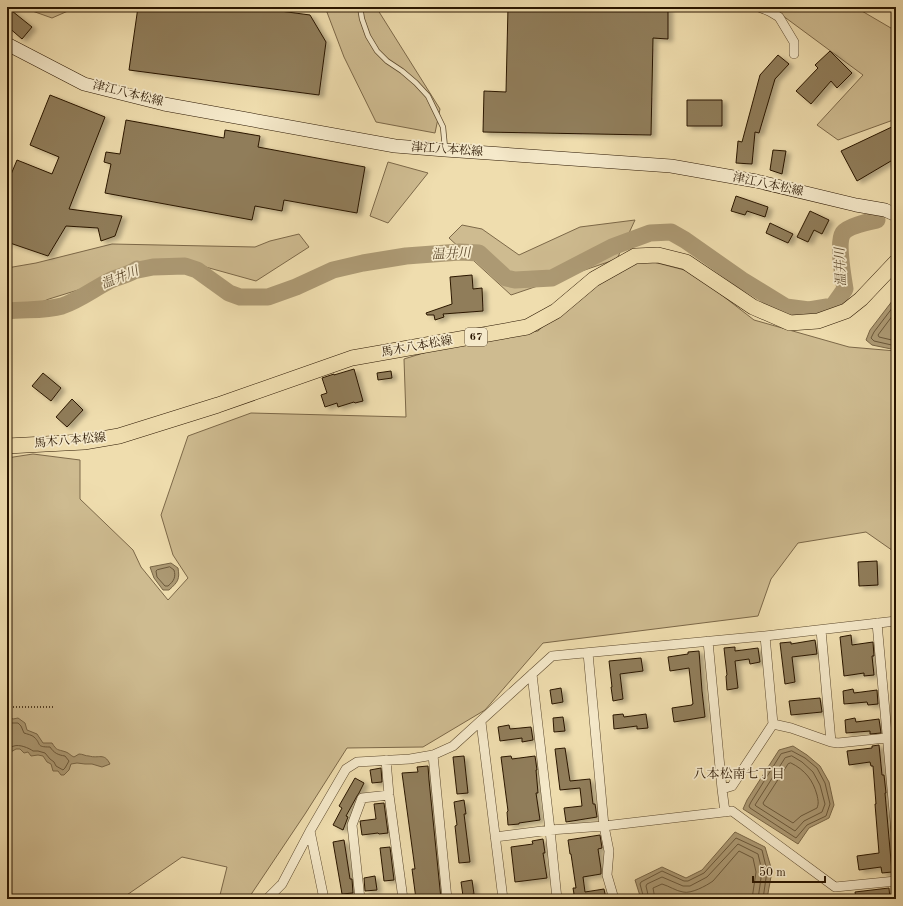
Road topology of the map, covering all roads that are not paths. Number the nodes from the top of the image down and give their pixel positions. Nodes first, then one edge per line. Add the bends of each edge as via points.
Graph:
1 (360, 7) edge
2 (759, 7) edge
3 (7, 44) edge
4 (794, 54) dead end
5 (445, 150) junction
6 (896, 215) edge
7 (896, 262) edge
8 (7, 446) edge
9 (896, 621) edge
10 (877, 623) junction
11 (821, 630) junction
12 (765, 636) junction
13 (708, 641) junction
14 (588, 653) junction
15 (532, 674) junction
16 (481, 722) junction
17 (773, 724) junction
18 (892, 738) edge
19 (831, 742) junction
20 (433, 755) junction
21 (386, 760) junction
22 (722, 789) junction
23 (389, 795) junction
24 (725, 812) junction
25 (604, 826) junction
26 (550, 830) junction
27 (310, 831) junction
28 (896, 833) edge
29 (495, 837) junction
30 (896, 881) edge
31 (267, 899) edge
32 (324, 899) edge
33 (360, 899) edge
34 (403, 899) edge
35 (448, 899) edge
36 (502, 899) edge
37 (557, 899) edge
38 (614, 899) edge

1 - 5 lane via 368,36 377,51 428,96 444,127
2 - 4 street via 779,17 794,42
3 - 5 main road, 津江八本松線 via 84,84 164,104 395,146
5 - 6 main road, 津江八本松線 via 671,166 756,181 884,210
7 - 8 main road, 馬木八本松線 / 67 via 862,299 846,312 818,321 790,323 753,307 686,262 658,255 635,256 594,279 556,311 527,327 352,358 218,405 118,436 84,442
9 - 10 street
10 - 11 street
10 - 18 street
11 - 12 street
11 - 19 street
12 - 13 street
12 - 17 street
13 - 14 street
13 - 22 street
14 - 15 street via 552,656
14 - 25 street
15 - 16 street
15 - 26 street
16 - 20 street via 453,746
16 - 29 street
17 - 19 street
17 - 22 street via 732,786
18 - 19 street
18 - 28 street
20 - 21 street
20 - 35 street
21 - 23 street
21 - 27 street via 357,762 346,769
22 - 24 street
23 - 33 street via 362,798 352,825
23 - 34 street
24 - 25 street
24 - 30 street via 732,811 835,887
25 - 26 street
25 - 38 street via 609,851 607,875
26 - 29 street
26 - 37 street
27 - 31 street via 282,884
27 - 32 street
29 - 36 street

